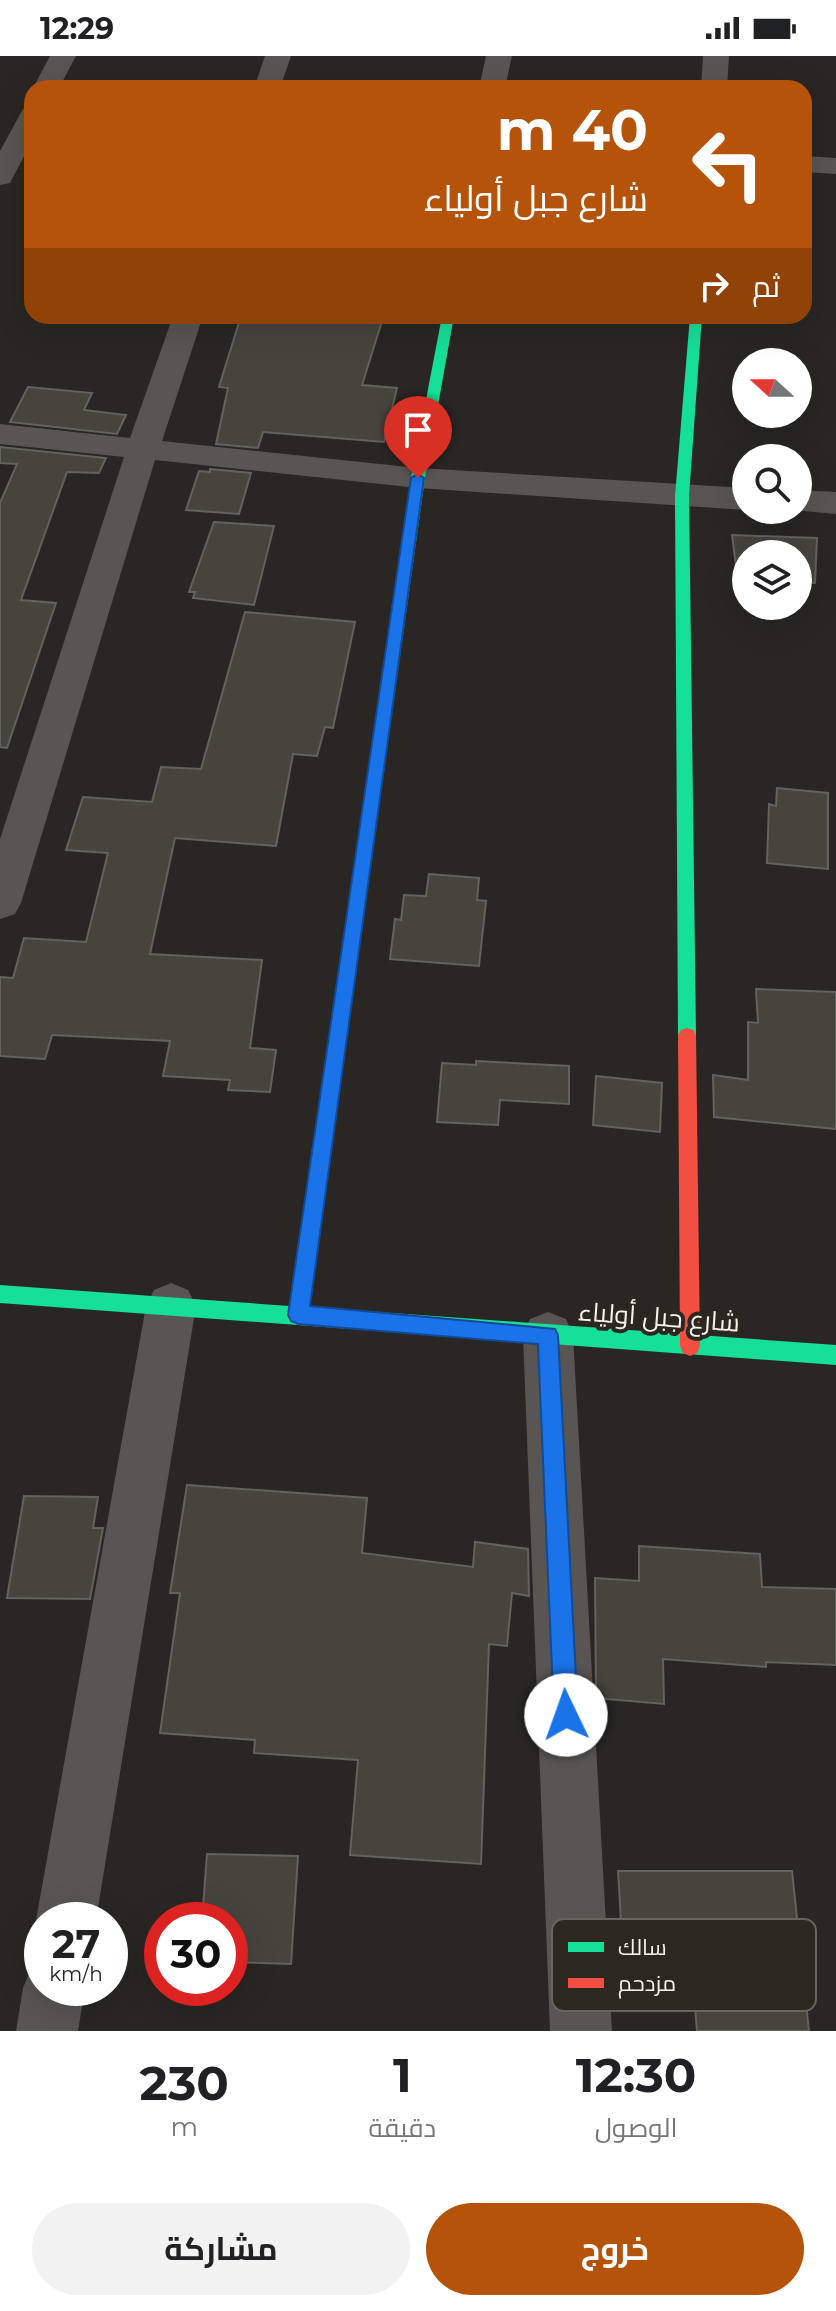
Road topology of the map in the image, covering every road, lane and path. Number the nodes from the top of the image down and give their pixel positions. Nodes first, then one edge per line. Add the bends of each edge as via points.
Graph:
1 (63, 56) edge
2 (278, 56) edge
3 (499, 56) edge
4 (716, 56) edge
5 (50, 80) edge
6 (270, 80) edge
7 (494, 80) edge
8 (714, 80) edge
9 (24, 131) edge
10 (812, 164) edge
11 (836, 166) edge
12 (0, 177) edge
13 (185, 324) edge
14 (447, 324) edge
15 (695, 324) edge
16 (0, 434) edge
17 (142, 451) junction
18 (418, 478) junction
19 (682, 496) junction
20 (732, 498) edge
21 (812, 502) edge
22 (836, 503) edge
23 (0, 903) edge
24 (0, 1294) edge
25 (171, 1306) junction
26 (298, 1315) junction
27 (548, 1335) junction
28 (690, 1346) junction
29 (836, 1355) edge
30 (69, 1902) edge
31 (576, 1919) edge
32 (51, 2006) edge
33 (580, 2011) edge
34 (47, 2031) edge
35 (581, 2031) edge

1 - 5 street
2 - 6 street
3 - 7 street
4 - 8 street
9 - 12 street
10 - 11 street
13 - 17 street
14 - 18 main road
15 - 19 main road
16 - 17 street
17 - 18 street
17 - 23 street
18 - 19 street
18 - 26 main road
19 - 20 street
19 - 28 main road
21 - 22 street
24 - 25 main road, شارع جبل أولياء
25 - 26 main road, شارع جبل أولياء
25 - 30 street
26 - 27 main road, شارع جبل أولياء
27 - 28 main road, شارع جبل أولياء
27 - 31 street
28 - 29 main road, شارع جبل أولياء
32 - 34 street
33 - 35 street

